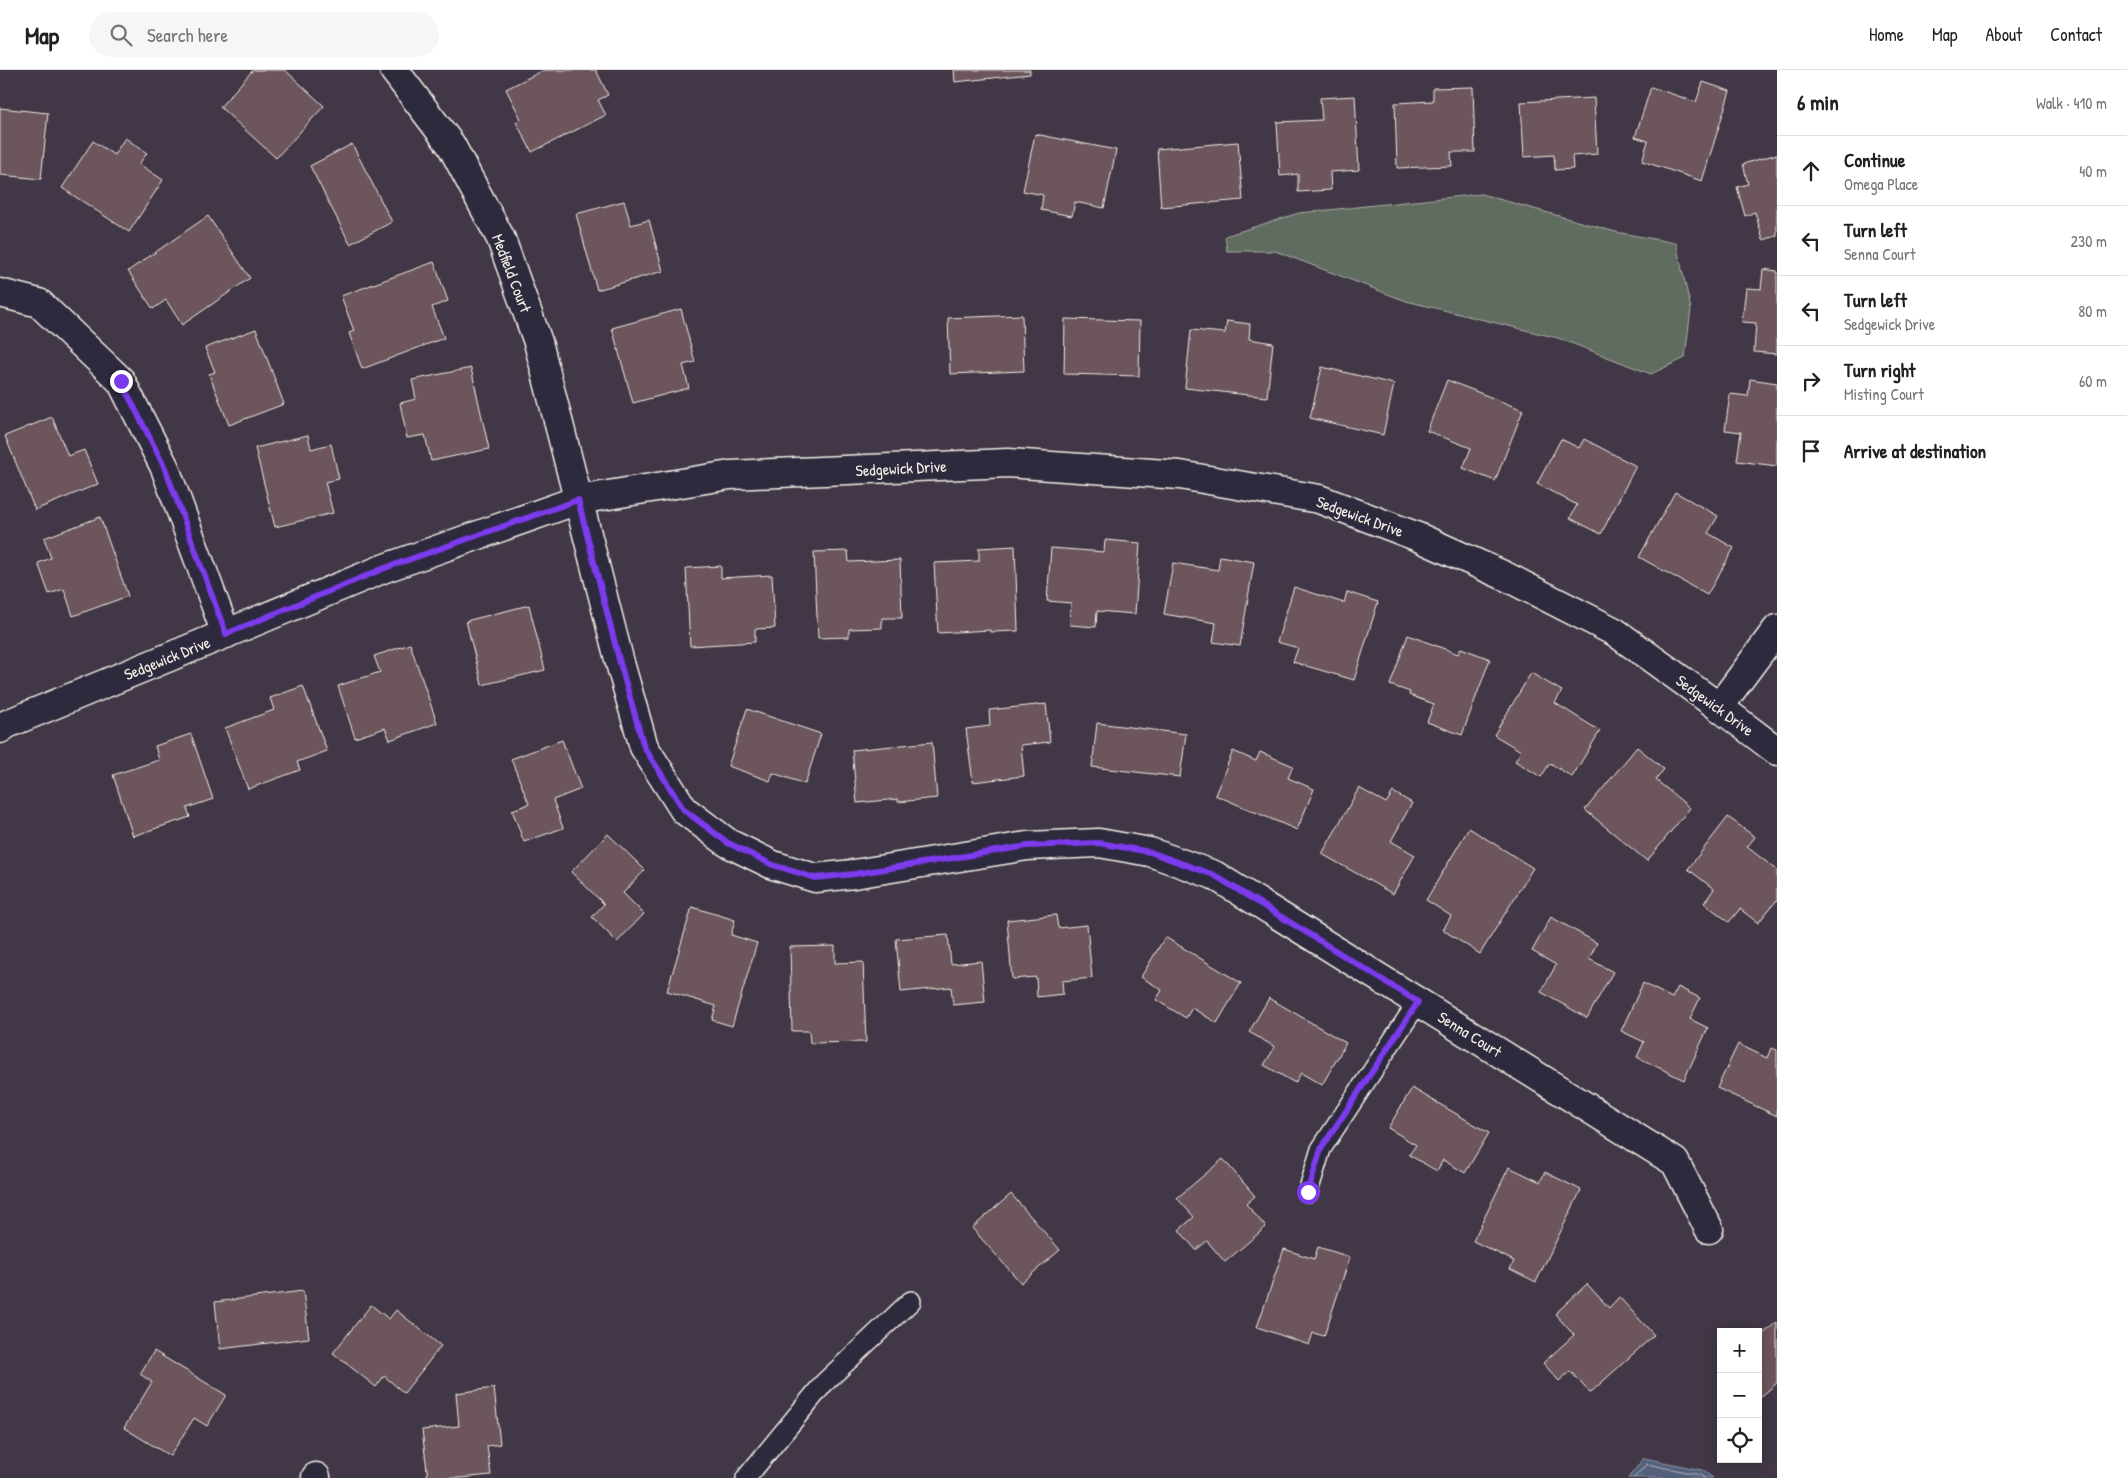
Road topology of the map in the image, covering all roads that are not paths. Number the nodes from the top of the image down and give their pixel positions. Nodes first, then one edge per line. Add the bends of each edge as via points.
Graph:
1 (394, 70) edge
2 (0, 293) edge
3 (578, 500) junction
4 (1777, 629) edge
5 (226, 634) junction
6 (1719, 707) junction
7 (0, 729) edge
8 (1777, 751) edge
9 (1418, 1002) junction
10 (1308, 1192) dead end
11 (1709, 1229) dead end
12 (911, 1301) dead end
13 (746, 1478) edge

1 - 3 street, Medfield Court via 451,145 502,240 538,342
2 - 5 street via 39,303 121,381 165,468
3 - 5 street, Sedgewick Drive via 385,568
3 - 6 street, Sedgewick Drive via 730,476 1008,463 1180,475 1319,499 1453,552 1615,632
3 - 9 street, Senna Court via 644,747 684,810 728,843 773,865 815,878 1027,846 1099,843 1150,852 1214,875
4 - 6 street
5 - 7 street, Sedgewick Drive
6 - 8 street, Sedgewick Drive
9 - 10 lane via 1321,1149
9 - 11 street, Senna Court via 1675,1162
12 - 13 lane via 824,1383

